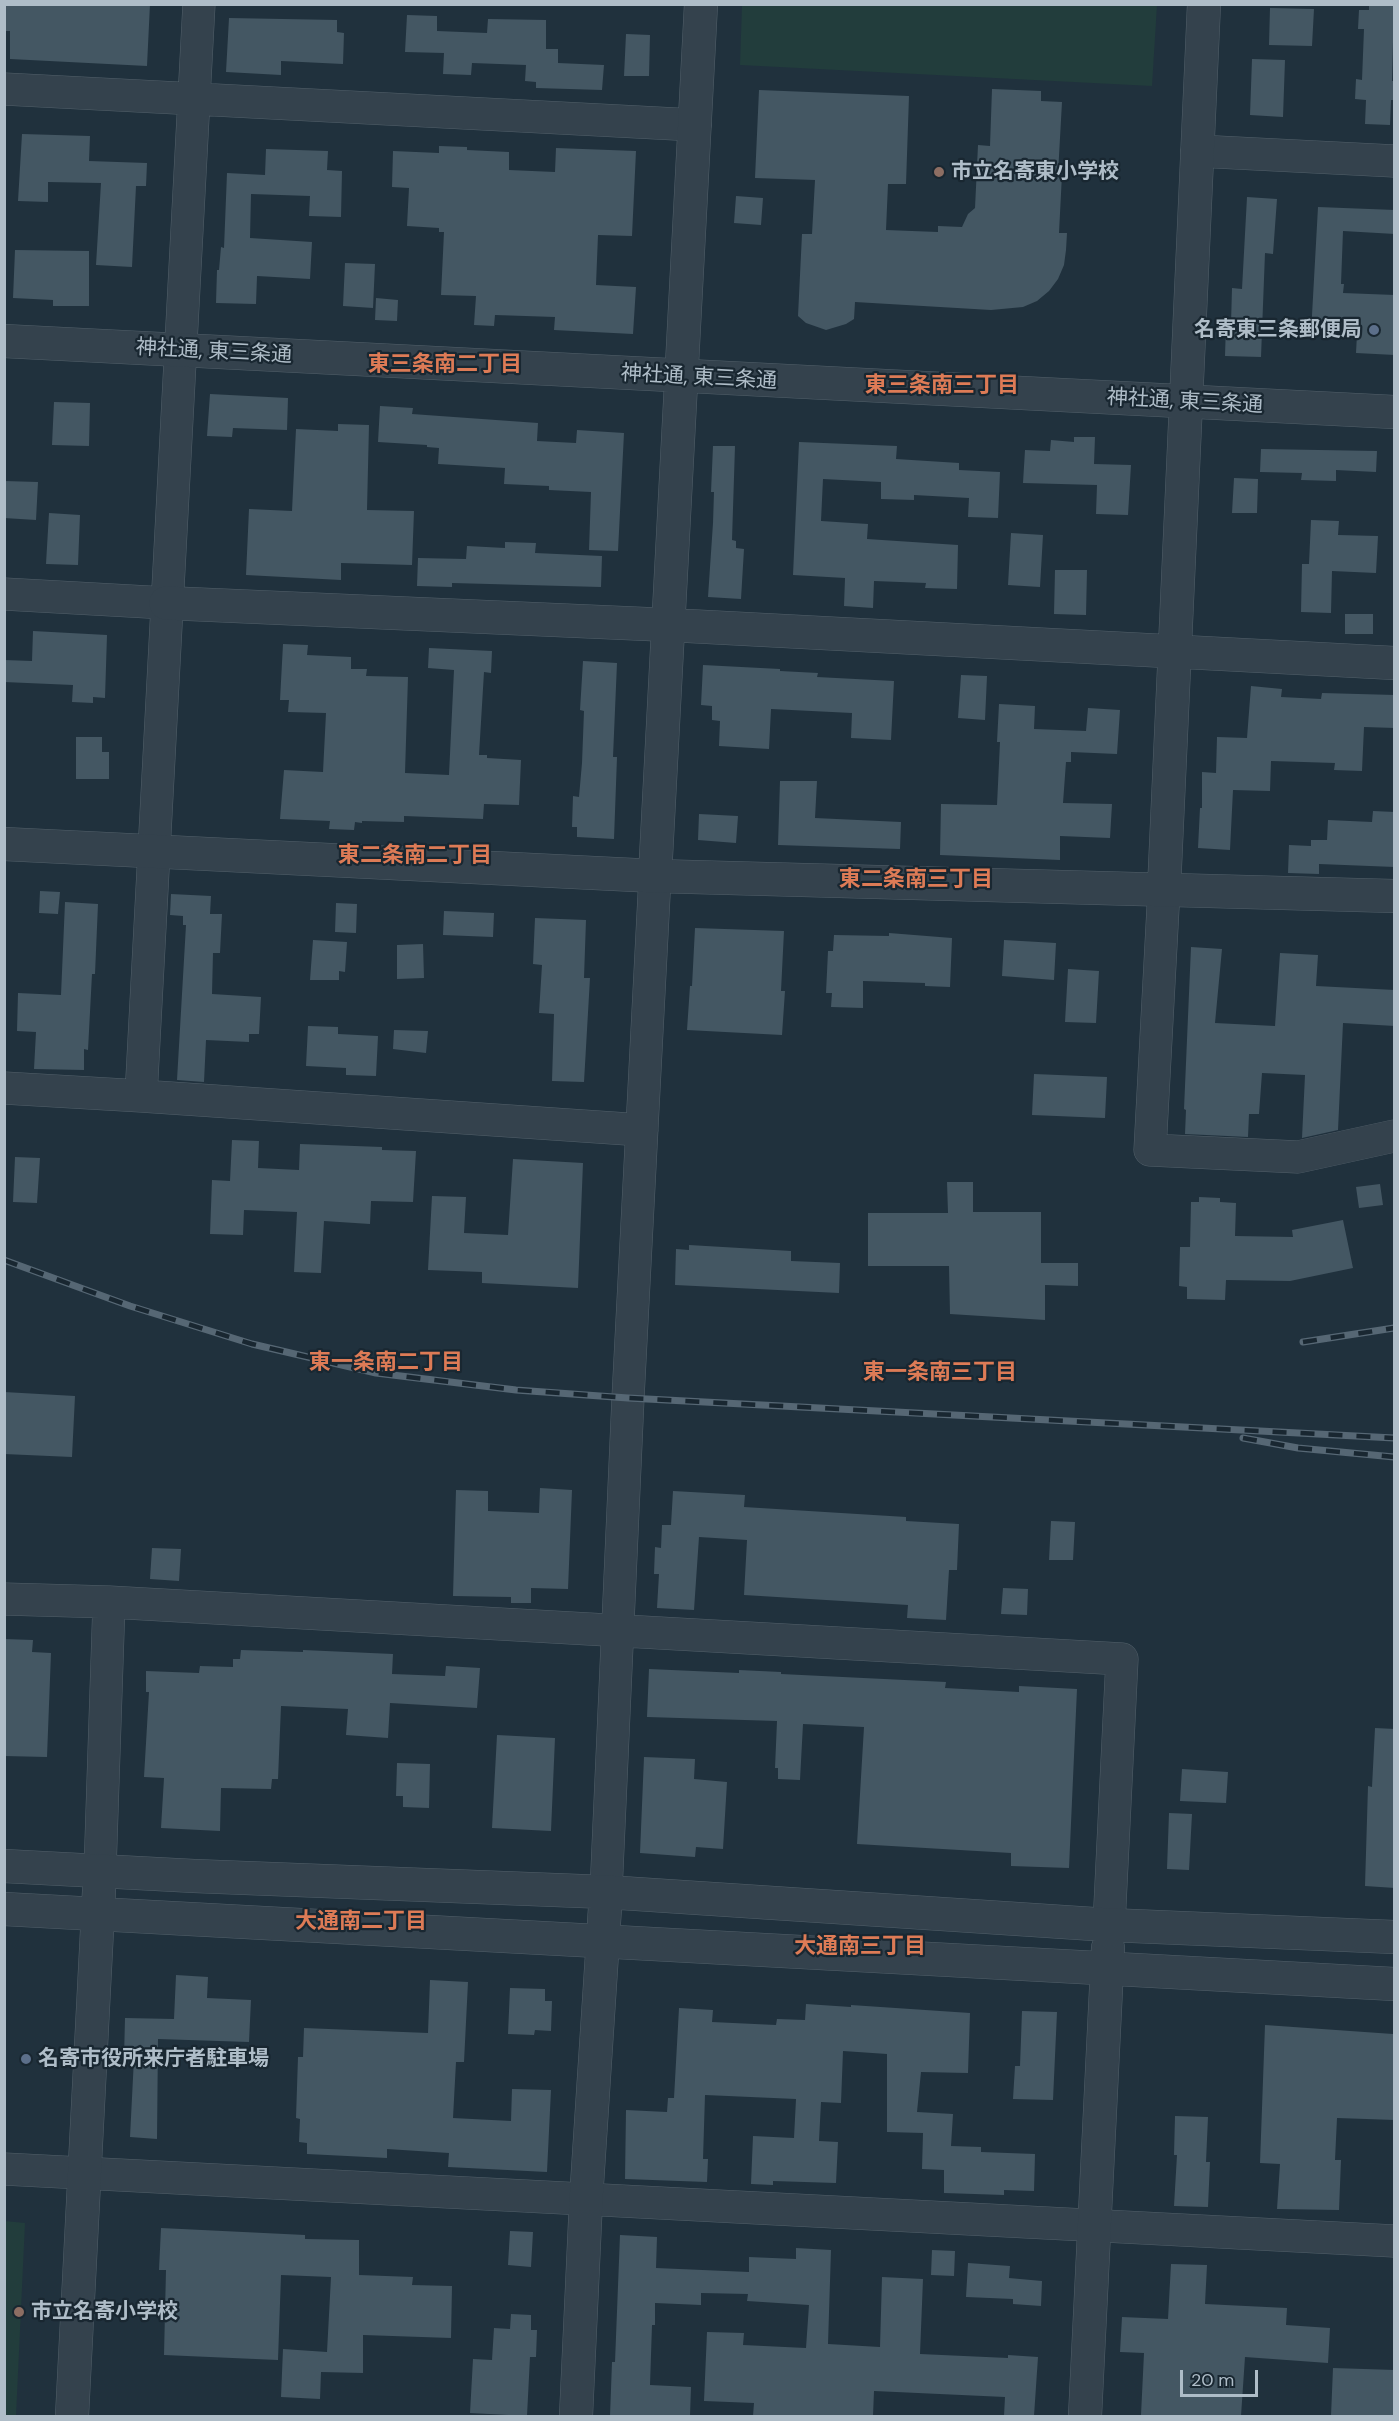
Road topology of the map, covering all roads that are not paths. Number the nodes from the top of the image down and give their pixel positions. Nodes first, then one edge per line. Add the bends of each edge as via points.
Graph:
1 (199, 4) edge
2 (702, 4) edge
3 (1204, 4) edge
4 (4, 89) edge
5 (193, 98) junction
6 (695, 125) junction
7 (1197, 152) junction
8 (1395, 161) edge
9 (4, 341) edge
10 (180, 351) junction
11 (681, 377) junction
12 (1185, 402) junction
13 (1395, 412) edge
14 (4, 594) edge
15 (166, 603) junction
16 (669, 625) junction
17 (1173, 652) junction
18 (1395, 663) edge
19 (4, 844) edge
20 (153, 852) junction
21 (655, 876) junction
22 (1164, 889) junction
23 (1395, 896) edge
24 (4, 1088) edge
25 (141, 1096) junction
26 (642, 1130) junction
27 (1395, 1136) edge
28 (4, 1599) edge
29 (109, 1602) junction
30 (617, 1632) junction
31 (4, 1866) edge
32 (100, 1871) junction
33 (606, 1892) junction
34 (4, 1909) edge
35 (98, 1914) junction
36 (1109, 1925) junction
37 (1395, 1937) edge
38 (603, 1943) junction
39 (1107, 1970) junction
40 (1395, 1984) edge
41 (4, 2169) edge
42 (85, 2173) junction
43 (586, 2200) junction
44 (1094, 2226) junction
45 (1395, 2241) edge
46 (72, 2416) edge
47 (576, 2416) edge
48 (1085, 2416) edge

1 - 5 street
2 - 6 street
3 - 7 street
4 - 5 street
5 - 6 street
5 - 10 street
6 - 11 street
7 - 8 street
7 - 12 street
9 - 10 street, 神社通, 東三条通
10 - 11 street, 神社通, 東三条通
10 - 15 street
11 - 12 street, 神社通, 東三条通
11 - 16 street
12 - 13 street, 神社通, 東三条通
12 - 17 street
14 - 15 street
15 - 16 street
15 - 20 street
16 - 17 street
16 - 21 street
17 - 18 street
17 - 22 street
19 - 20 street
20 - 21 street
20 - 25 street
21 - 22 street
21 - 26 street
22 - 23 street
22 - 27 street via 1149,1150 1298,1157
24 - 25 street
25 - 26 street
26 - 30 street
28 - 29 street
29 - 30 street
29 - 32 street
30 - 33 street
30 - 36 street via 1122,1659
31 - 32 street
32 - 33 street
32 - 35 street
33 - 36 street
33 - 38 street
34 - 35 street
35 - 38 street
35 - 42 street
36 - 37 street
36 - 39 street
38 - 39 street
38 - 43 street
39 - 40 street
39 - 44 street
41 - 42 street
42 - 43 street
42 - 46 street
43 - 44 street
43 - 47 street
44 - 45 street
44 - 48 street

